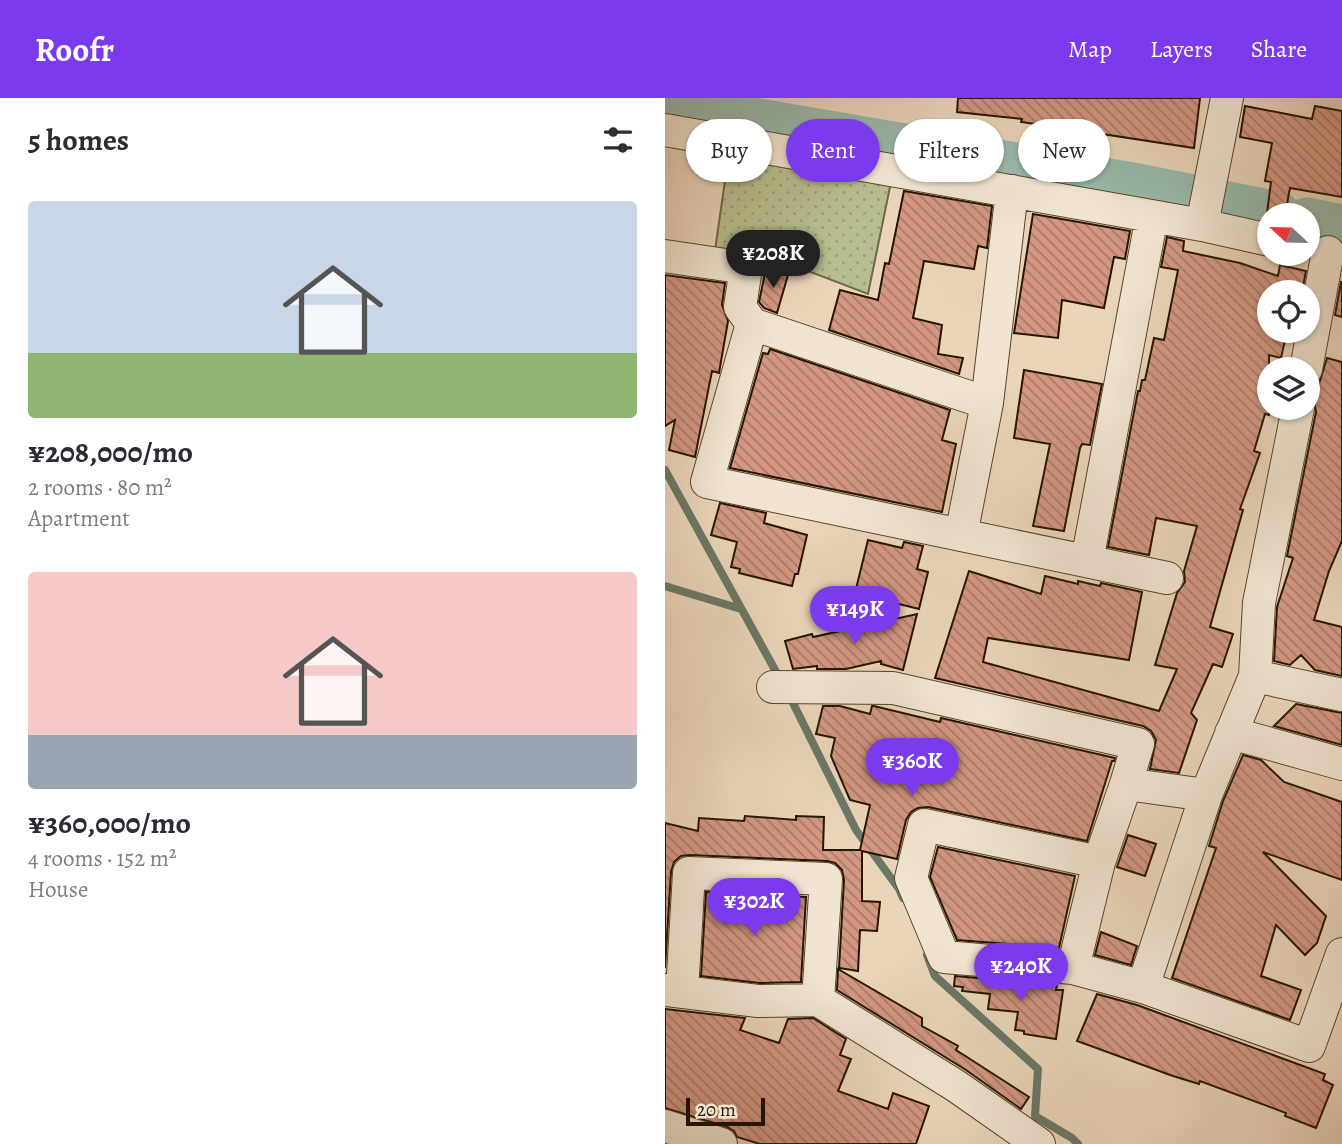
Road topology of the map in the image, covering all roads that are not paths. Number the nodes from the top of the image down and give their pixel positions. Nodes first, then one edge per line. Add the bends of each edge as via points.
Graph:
1 (1227, 98) edge
2 (665, 130) edge
3 (1012, 191) junction
4 (1151, 216) junction
5 (1202, 225) junction
6 (1257, 237) edge
7 (1326, 252) edge
8 (665, 256) edge
9 (752, 324) junction
10 (1308, 357) edge
11 (987, 403) junction
12 (1296, 420) edge
13 (961, 535) junction
14 (1087, 561) junction
15 (1167, 578) dead end
16 (1255, 676) junction
17 (773, 687) dead end
18 (1342, 695) edge
19 (1231, 733) junction
20 (1342, 764) edge
21 (1126, 784) junction
22 (1206, 795) junction
23 (1099, 862) junction
24 (1342, 954) edge
25 (1073, 968) junction
26 (1143, 987) junction
27 (673, 991) edge
28 (818, 1000) junction
29 (665, 1126) edge
30 (721, 1144) edge
31 (1039, 1144) edge

1 - 5 street
2 - 3 street
3 - 4 street
3 - 11 street
4 - 5 street
4 - 14 street
5 - 6 street
7 - 10 street
8 - 9 street via 746,268 740,307
9 - 11 street
9 - 13 street via 707,482
11 - 13 street
12 - 16 street via 1259,603
13 - 14 street
14 - 15 street
16 - 18 street
16 - 19 street
17 - 21 street via 893,688 1138,744
19 - 20 street
19 - 22 street
21 - 22 street
21 - 23 street
22 - 26 street
23 - 25 street
23 - 25 street via 924,825 911,878 944,957
24 - 26 street via 1309,1046
25 - 26 street
27 - 28 street via 758,1001
27 - 28 street via 689,873 826,879
28 - 31 street via 957,1086
29 - 30 street

